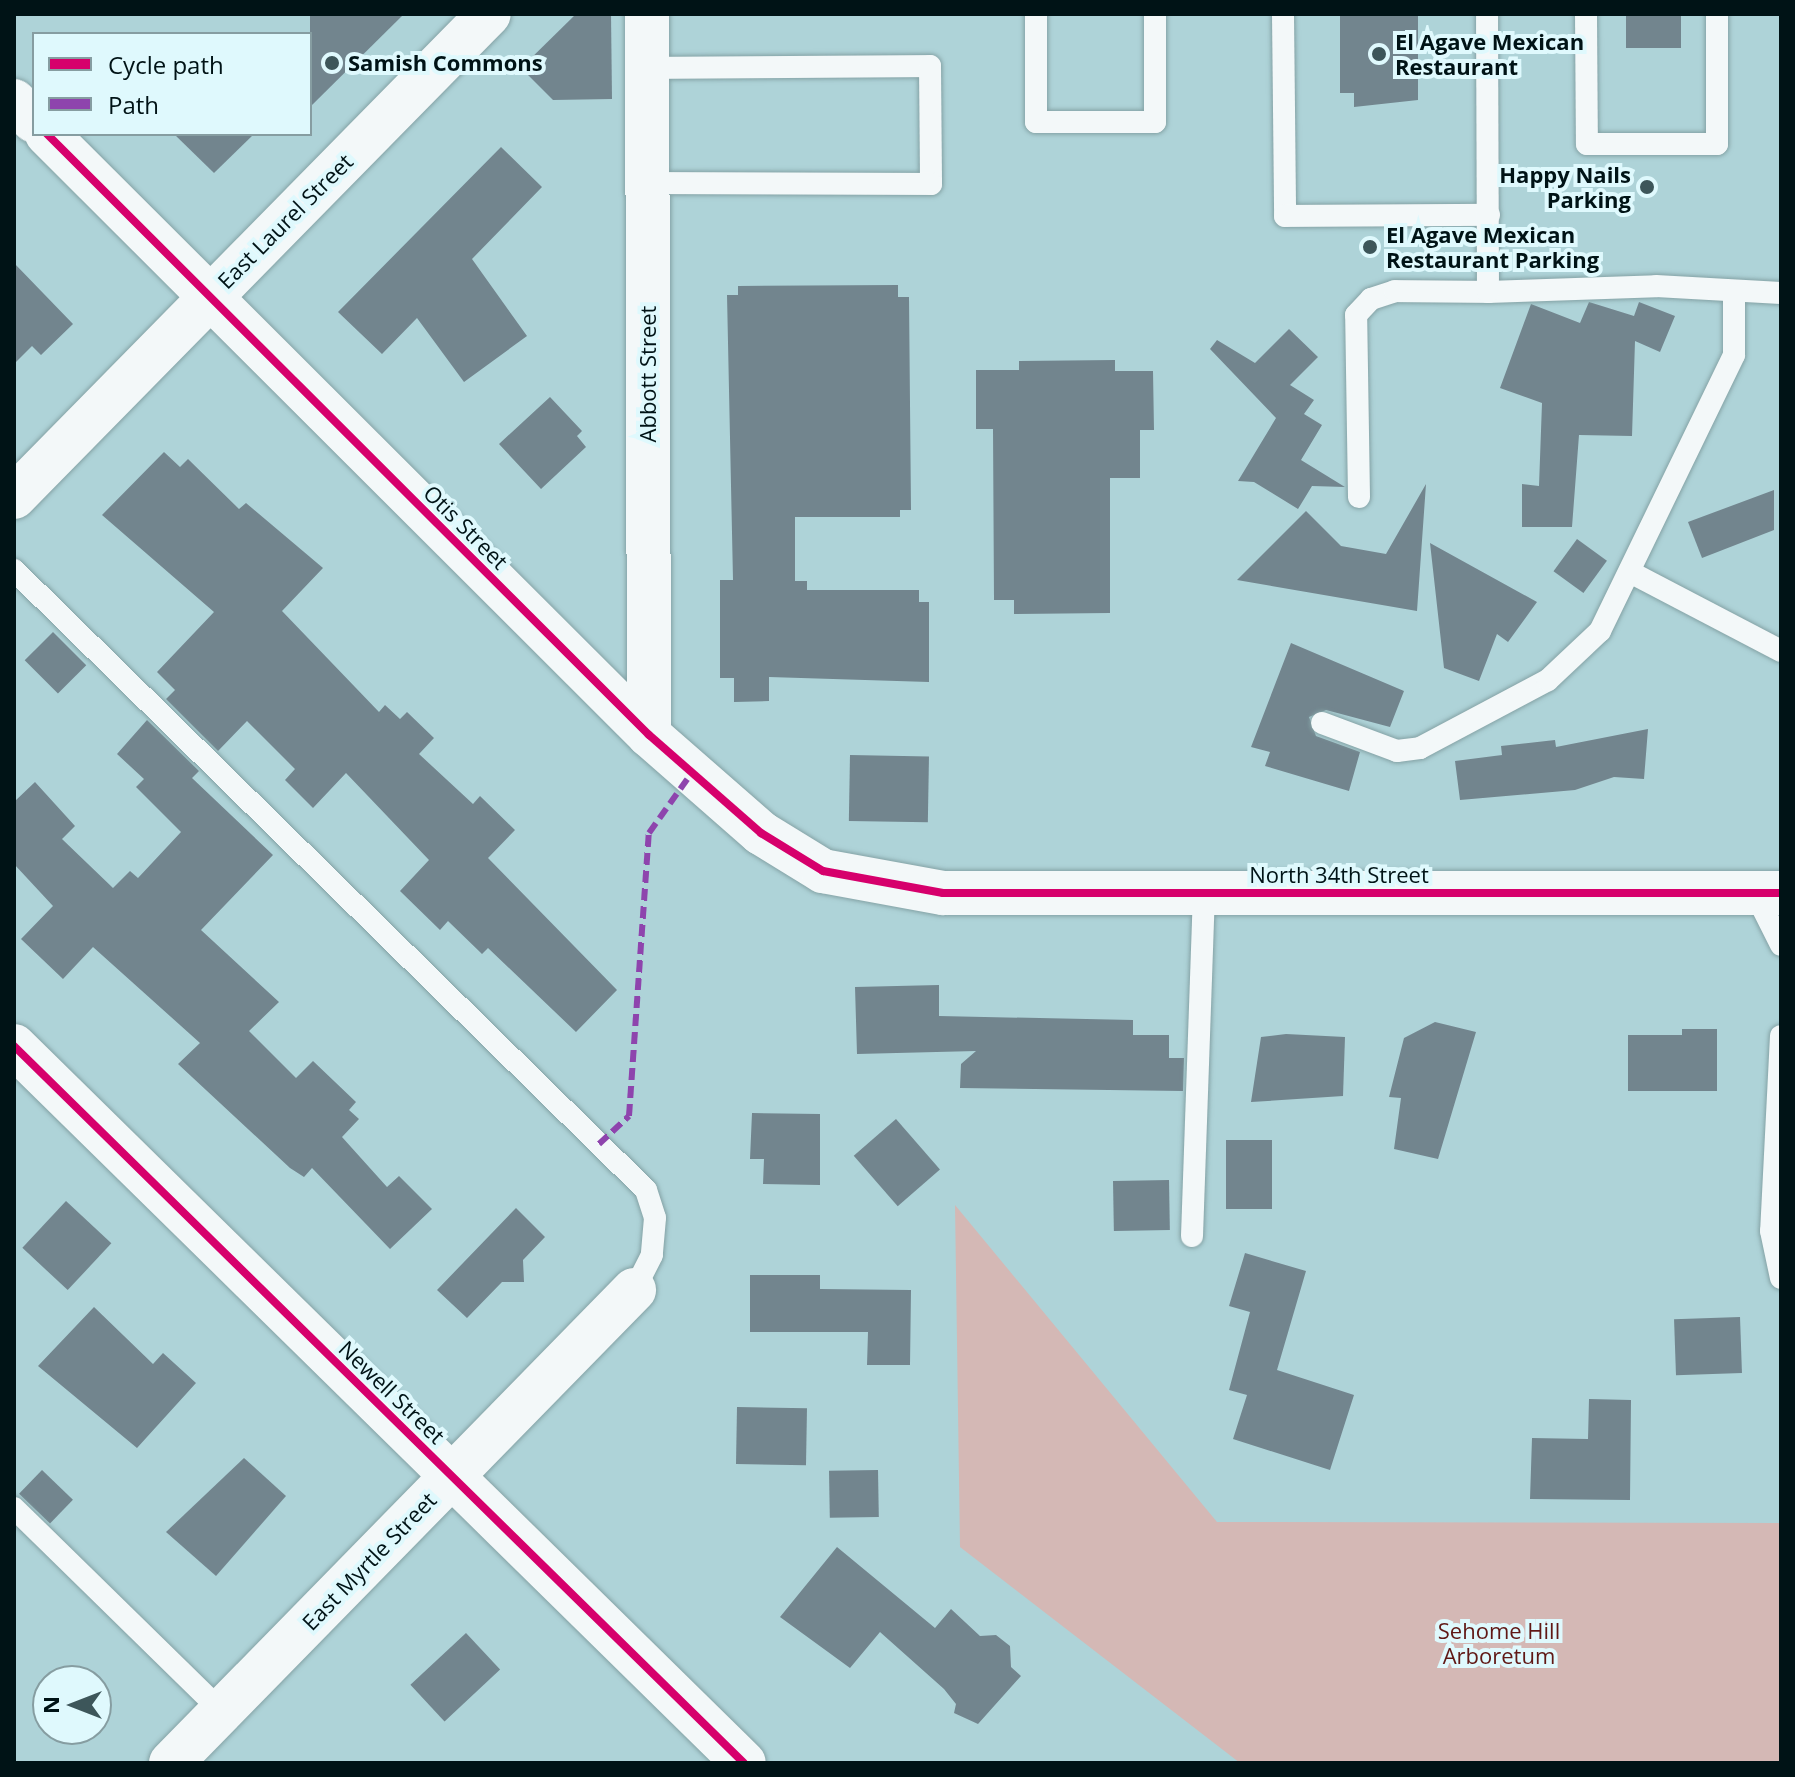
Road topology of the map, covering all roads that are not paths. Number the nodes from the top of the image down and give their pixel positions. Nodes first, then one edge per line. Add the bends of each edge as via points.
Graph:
1 (489, 14) edge
2 (647, 14) edge
3 (1036, 14) edge
4 (1155, 14) edge
5 (1283, 14) edge
6 (1487, 14) edge
7 (1586, 14) edge
8 (1717, 14) edge
9 (647, 68) junction
10 (14, 101) edge
11 (32, 119) edge
12 (49, 136) edge
13 (648, 183) junction
14 (1489, 215) junction
15 (1488, 292) junction
16 (1734, 293) junction
17 (1781, 293) edge
18 (210, 297) junction
19 (14, 497) edge
20 (1359, 497) dead end
21 (14, 570) edge
22 (1632, 573) junction
23 (1781, 651) edge
24 (1322, 723) dead end
25 (649, 735) junction
26 (898, 889) joint
27 (1204, 893) junction
28 (1768, 893) edge
29 (1781, 945) edge
30 (1781, 1036) edge
31 (14, 1046) edge
32 (1192, 1236) dead end
33 (1781, 1278) edge
34 (634, 1290) joint
35 (452, 1476) junction
36 (14, 1508) edge
37 (221, 1711) junction
38 (171, 1763) edge
39 (744, 1763) edge

1 - 18 street, East Laurel Street
2 - 9 street, Abbott Street
3 - 4 lane via 1036,122 1155,122
5 - 14 lane via 1285,216
6 - 14 lane
7 - 8 lane via 1587,144 1717,144
9 - 13 street, Abbott Street
9 - 13 lane via 930,66 931,184
10 - 11 street
12 - 18 street, Otis Street
13 - 25 street, Abbott Street
14 - 15 lane
15 - 16 lane via 1656,286
15 - 20 lane via 1395,291 1371,299 1356,315
16 - 17 lane
16 - 22 lane via 1734,355
18 - 19 street, East Laurel Street
18 - 25 street, Otis Street
21 - 34 lane via 646,1190 655,1218 652,1255
22 - 23 lane
22 - 24 lane via 1600,631 1548,680 1420,748 1397,751
25 - 26 street, Otis Street via 773,841 823,871
26 - 27 street, North 34th Street
27 - 28 street, North 34th Street
27 - 32 lane
28 - 29 lane
30 - 33 lane via 1771,1231
31 - 35 street, Newell Street
34 - 35 street, East Myrtle Street
35 - 37 street, East Myrtle Street
35 - 39 street, Newell Street
36 - 37 lane
37 - 38 street, East Myrtle Street

